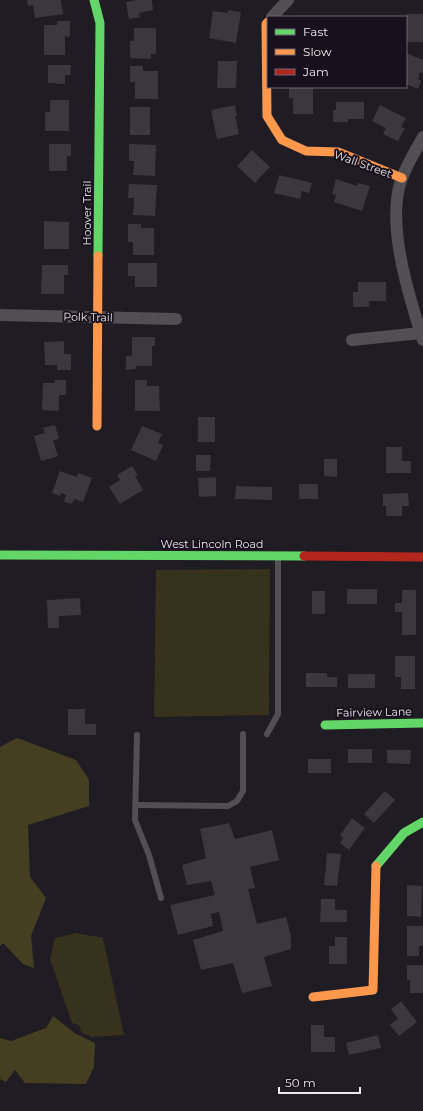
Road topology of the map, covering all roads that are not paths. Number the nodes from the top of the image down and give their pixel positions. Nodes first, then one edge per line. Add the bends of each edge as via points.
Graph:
1 (94, 0) edge
2 (288, 0) edge
3 (273, 16) edge
4 (267, 23) edge
5 (423, 137) edge
6 (402, 178) junction
7 (0, 315) edge
8 (99, 317) junction
9 (176, 319) dead end
10 (422, 337) edge
11 (352, 340) dead end
12 (97, 426) dead end
13 (0, 555) edge
14 (278, 556) junction
15 (423, 557) edge
16 (423, 723) edge
17 (325, 725) dead end
18 (137, 734) dead end
19 (243, 734) dead end
20 (267, 734) dead end
21 (136, 805) junction
22 (423, 822) edge
23 (162, 898) dead end
24 (313, 998) dead end

1 - 8 street, Hoover Trail via 100,24
2 - 3 street
4 - 6 street, Wall Street via 267,116 282,140 306,151 338,152
5 - 6 street
6 - 10 street via 395,207 399,252
7 - 8 street, Polk Trail
8 - 9 street, Polk Trail
8 - 12 street, Hoover Trail
10 - 11 street
13 - 14 street, West Lincoln Road
14 - 15 street, West Lincoln Road
14 - 20 lane via 278,714
16 - 17 street, Fairview Lane
18 - 21 lane
19 - 21 lane via 243,791 237,801 228,806
21 - 23 lane via 135,820
22 - 24 street via 404,833 376,866 373,990

